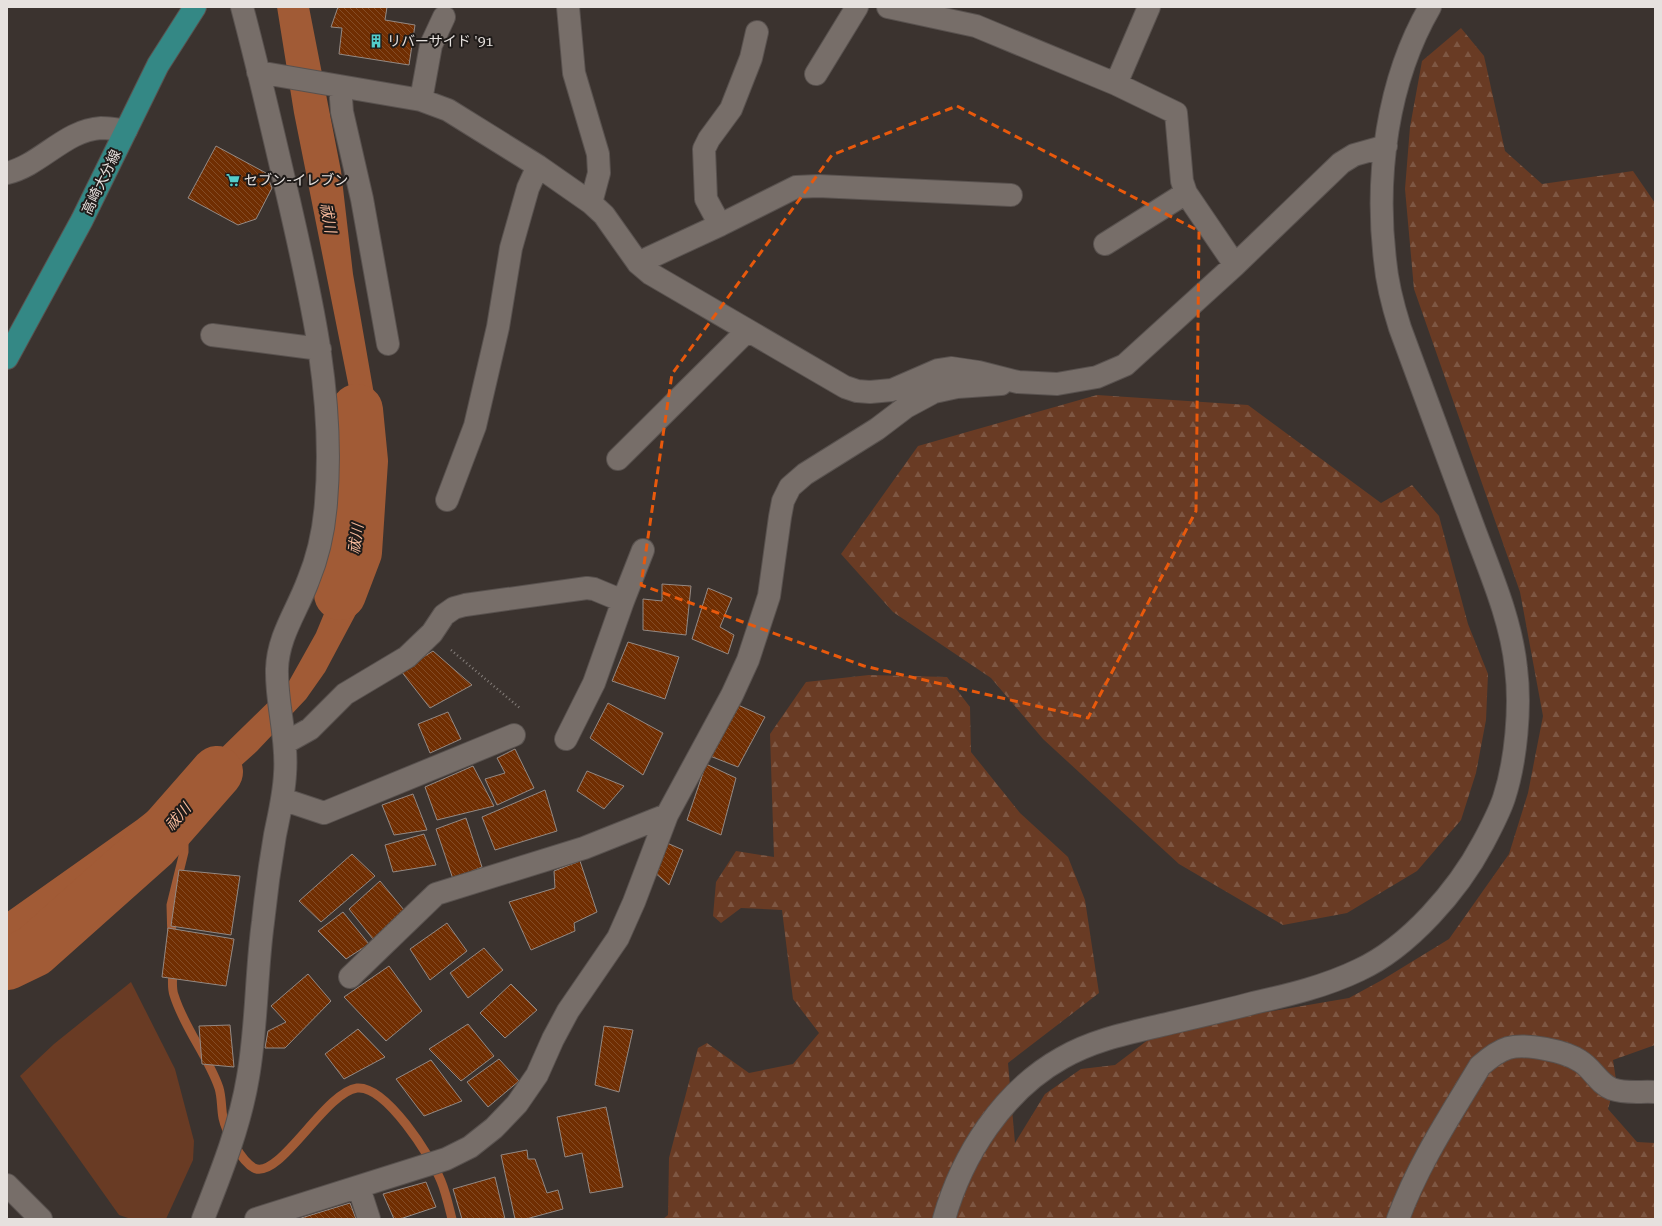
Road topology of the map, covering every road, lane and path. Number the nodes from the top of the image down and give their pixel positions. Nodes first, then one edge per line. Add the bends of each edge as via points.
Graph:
1 (195, 7) edge
2 (242, 7) edge
3 (568, 7) edge
4 (857, 7) edge
5 (888, 7) edge
6 (1149, 7) edge
7 (1430, 7) edge
8 (444, 17) dead end
9 (757, 32) dead end
10 (268, 73) junction
11 (816, 74) dead end
12 (332, 84) junction
13 (1116, 84) junction
14 (421, 100) junction
15 (126, 130) junction
16 (1386, 146) junction
17 (538, 166) junction
18 (7, 173) edge
19 (1186, 193) junction
20 (1012, 195) dead end
21 (591, 203) junction
22 (720, 225) junction
23 (1105, 244) dead end
24 (638, 263) junction
25 (1235, 265) junction
26 (747, 331) junction
27 (212, 334) dead end
28 (388, 344) dead end
29 (320, 349) junction
30 (7, 358) edge
31 (1018, 382) junction
32 (618, 460) dead end
33 (447, 500) dead end
34 (643, 550) dead end
35 (623, 601) junction
36 (432, 633) junction
37 (527, 714) dead end
38 (514, 735) dead end
39 (285, 738) junction
40 (566, 739) dead end
41 (282, 799) junction
42 (667, 815) junction
43 (350, 977) dead end
44 (1655, 1092) edge
45 (7, 1185) edge
46 (359, 1188) junction
47 (41, 1219) edge
48 (203, 1219) edge
49 (256, 1219) edge
50 (369, 1219) edge
51 (944, 1219) edge
52 (1398, 1219) edge

1 - 15 main road, 高崎大分線 via 158,65
2 - 10 street
3 - 21 street via 574,73 598,154 599,173
4 - 11 street
5 - 13 street via 976,26
6 - 13 street
7 - 16 street via 1418,29 1401,76
8 - 14 street via 431,45
9 - 22 street via 751,58 731,109 704,149 706,199
10 - 12 street
10 - 29 street
12 - 14 street
12 - 28 street via 342,112 362,198
13 - 19 street via 1176,112 1182,181
14 - 17 street via 448,110
15 - 18 street via 101,128 75,135 24,167
15 - 30 main road, 高崎大分線 via 82,220
16 - 25 street via 1354,155 1341,164
16 - 51 street via 1383,224 1390,295 1512,641 1517,670 1518,701 1511,769 1504,798 1476,856 1459,881 1411,933 1389,952 1361,969 1303,991 1103,1040 1062,1058 1036,1075 989,1124 970,1154
17 - 21 street
17 - 33 street via 528,188 511,248 498,327 475,426
19 - 23 street
19 - 25 street
20 - 22 street via 796,186
21 - 24 street via 604,215
22 - 24 street
24 - 26 street via 651,274
25 - 31 street via 1125,365 1097,377 1074,382
26 - 31 street via 845,387 857,391 892,390 938,370 951,368
26 - 32 street
27 - 29 street
29 - 39 street via 328,427 324,517 308,582 282,639 277,667 277,686
31 - 42 street via 957,387 934,392 906,407 877,429 805,474 790,487 783,501 769,596 750,654 732,694
34 - 35 street
35 - 36 street via 587,588 465,605 454,608 444,615
35 - 40 street via 594,684
36 - 37 path
36 - 39 street via 407,656 345,694 310,729
38 - 41 street via 324,813
39 - 41 street
41 - 48 street via 260,945 248,1078 223,1169
42 - 43 street via 584,848 436,894
42 - 46 street via 618,938 568,1011 537,1075 517,1104 494,1128 470,1147 446,1159
44 - 52 street via 1611,1089 1581,1061 1563,1054 1531,1047 1502,1051 1480,1066 1419,1168
45 - 47 street
46 - 49 street
46 - 50 street

